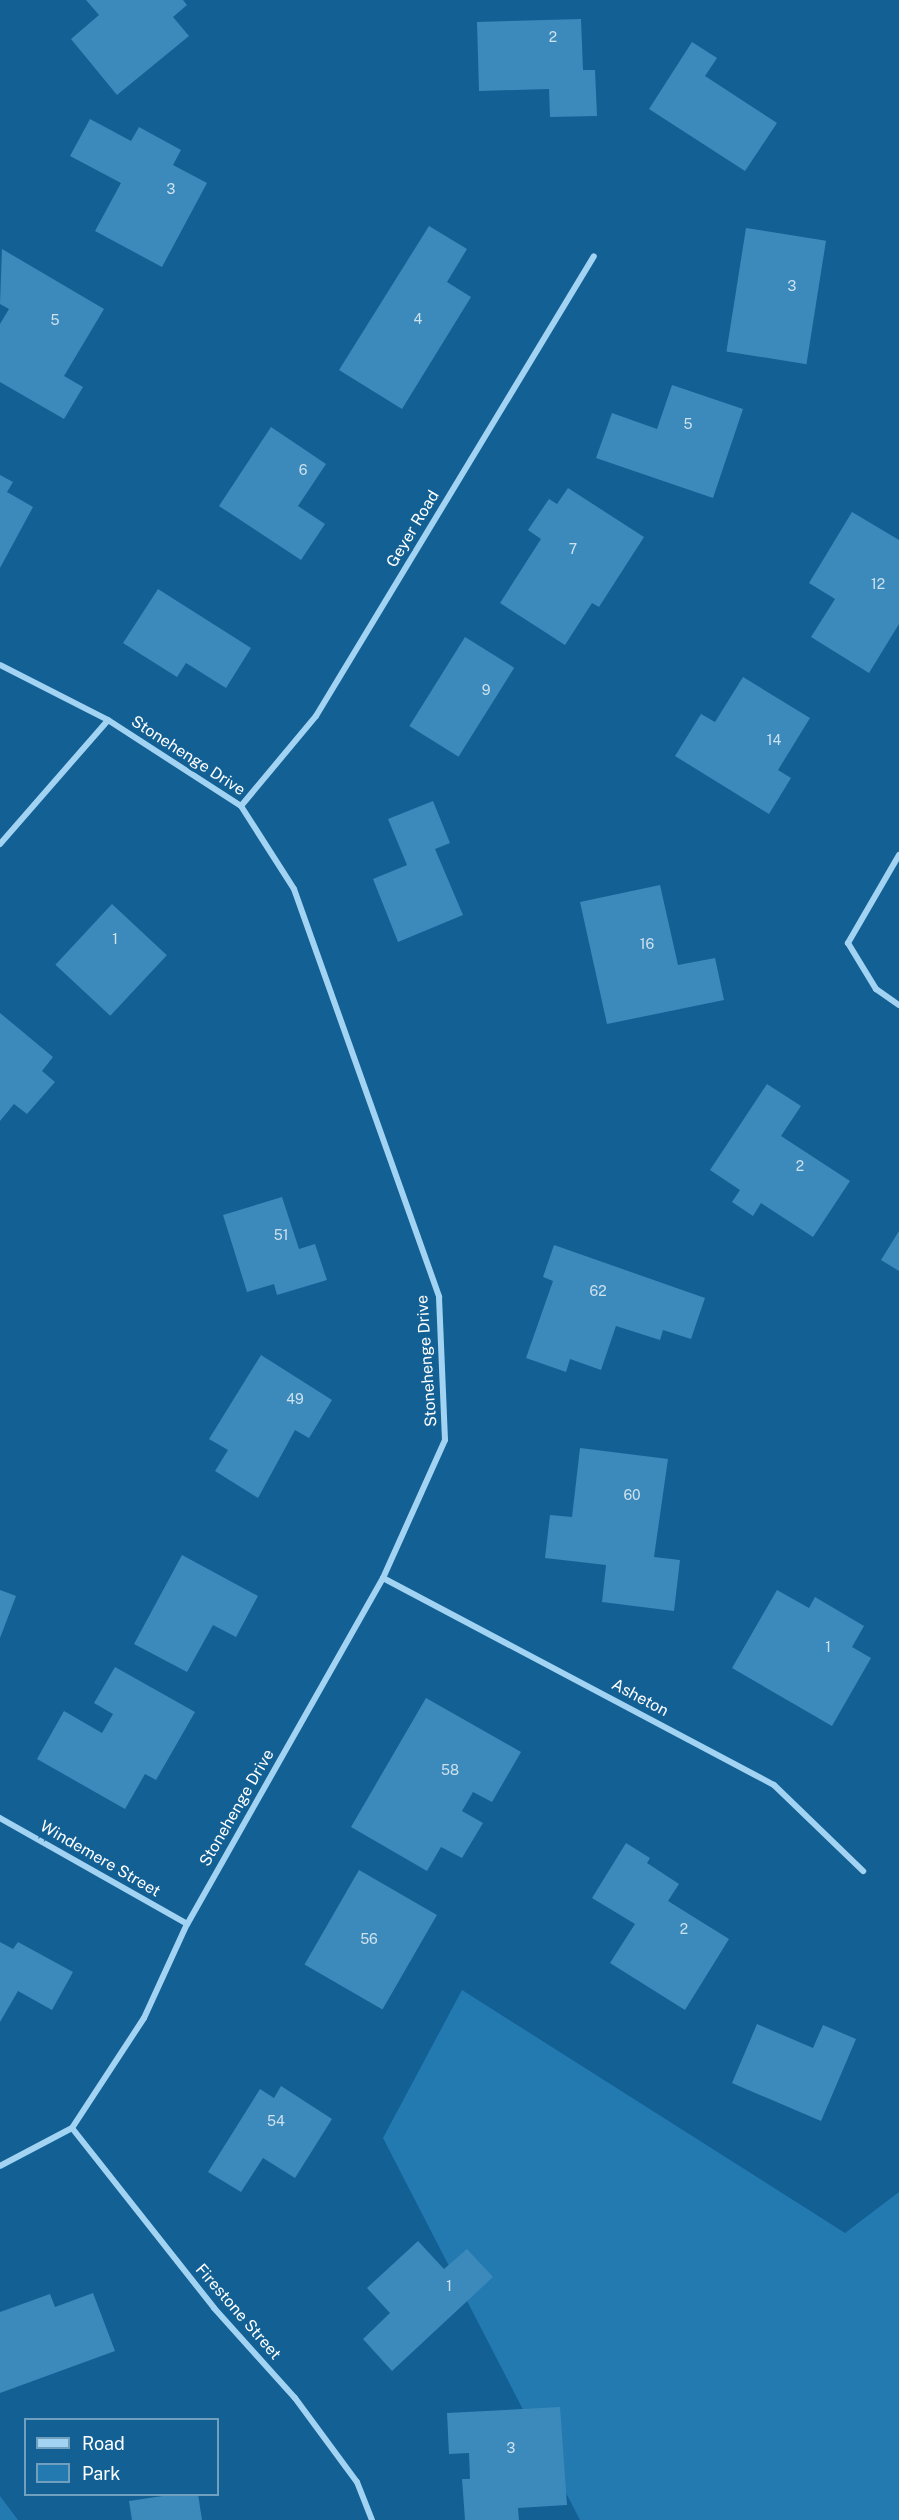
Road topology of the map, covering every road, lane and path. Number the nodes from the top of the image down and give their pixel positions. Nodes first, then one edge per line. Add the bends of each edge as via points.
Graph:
1 (594, 256) dead end
2 (0, 665) edge
3 (108, 720) junction
4 (241, 806) junction
5 (0, 844) edge
6 (899, 855) edge
7 (899, 1005) edge
8 (383, 1578) junction
9 (0, 1818) edge
10 (863, 1871) dead end
11 (187, 1924) junction
12 (72, 2128) junction
13 (0, 2166) edge
14 (372, 2520) edge

1 - 4 street, Geyer Road via 316,716
2 - 3 street, Stonehenge Drive
3 - 4 street, Stonehenge Drive
3 - 5 street
4 - 8 street, Stonehenge Drive via 294,889 439,1297 445,1440
6 - 7 street via 848,943 876,989
8 - 10 street, Asheton via 774,1785
8 - 11 street, Stonehenge Drive
9 - 11 street, Windemere Street
11 - 12 street, Stonehenge Drive via 144,2018
12 - 13 street, Stonehenge Drive
12 - 14 street, Firestone Street via 214,2308 295,2398 357,2482

